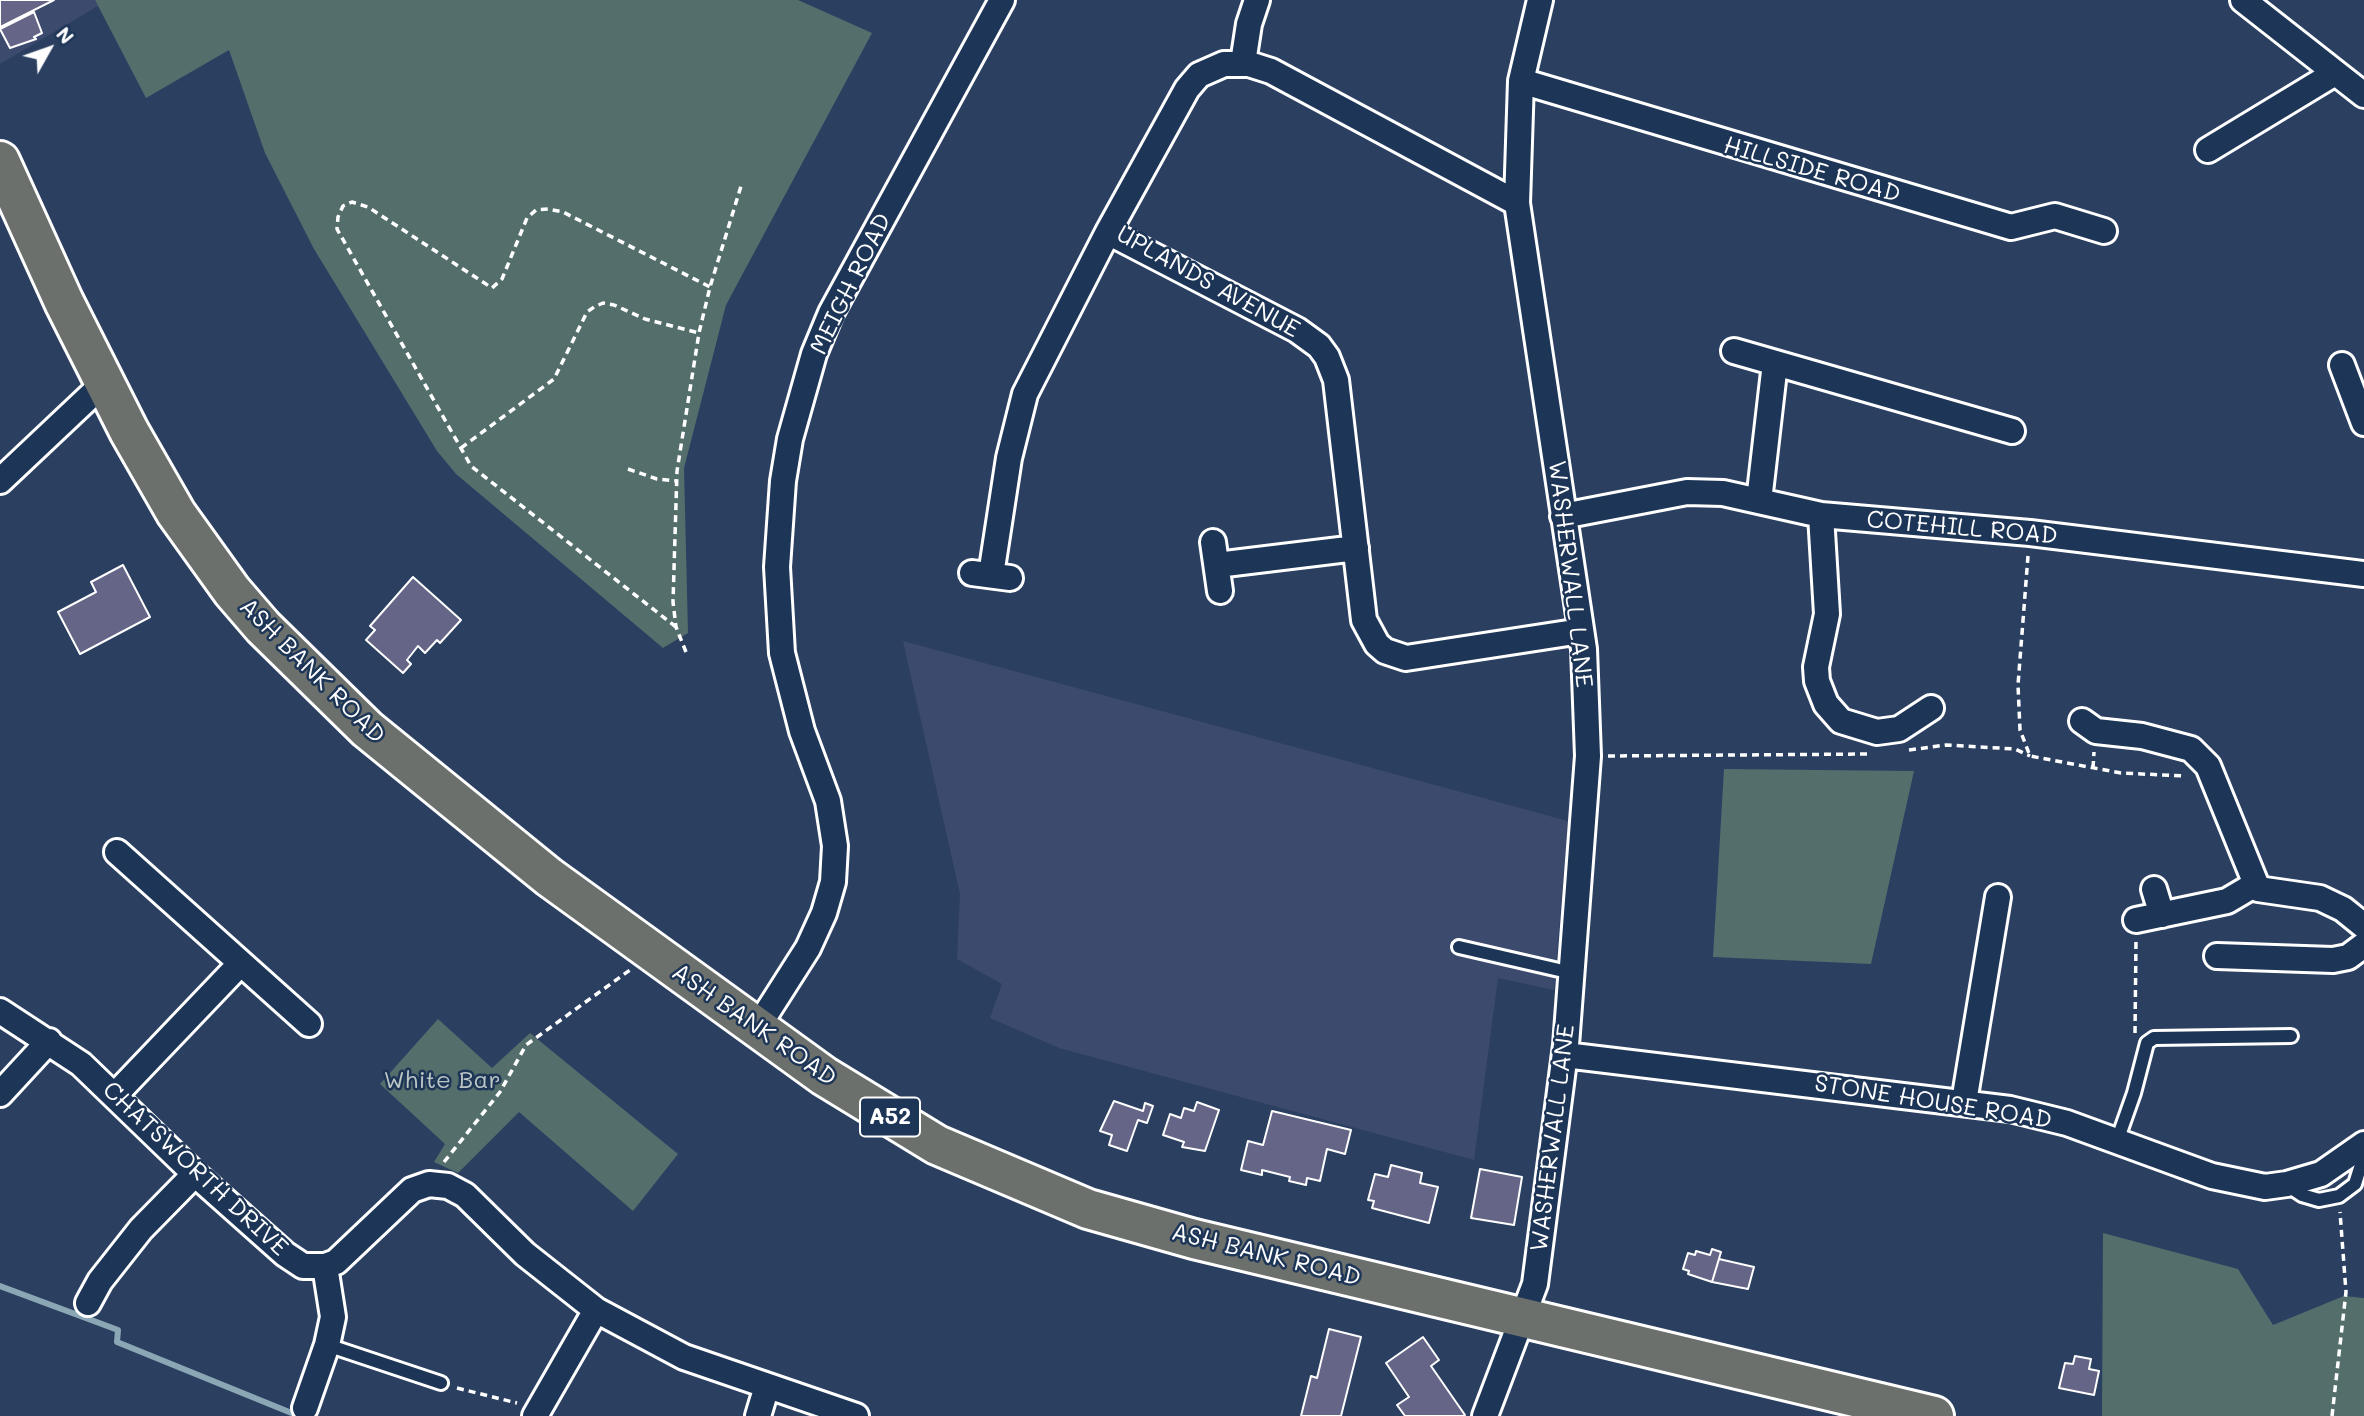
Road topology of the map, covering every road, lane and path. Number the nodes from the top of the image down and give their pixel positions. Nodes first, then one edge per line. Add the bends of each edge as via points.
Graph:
1 (1002, 0) edge
2 (1257, 0) edge
3 (1540, 0) edge
4 (2243, 0) edge
5 (1242, 64) junction
6 (2335, 73) junction
7 (1521, 81) junction
8 (2363, 91) edge
9 (2208, 150) dead end
10 (0, 161) edge
11 (742, 183) dead end
12 (1517, 203) junction
13 (2105, 231) dead end
14 (1108, 232) junction
15 (710, 286) junction
16 (699, 333) junction
17 (1734, 351) dead end
18 (1775, 363) junction
19 (2342, 365) dead end
20 (105, 382) junction
21 (2364, 423) edge
22 (2012, 432) dead end
23 (461, 448) junction
24 (628, 469) dead end
25 (0, 481) edge
26 (677, 481) junction
27 (1759, 501) junction
28 (1821, 515) junction
29 (1563, 516) junction
30 (2030, 533) junction
31 (1356, 548) junction
32 (2364, 574) edge
33 (991, 575) dead end
34 (1220, 591) dead end
35 (676, 628) junction
36 (1581, 631) junction
37 (686, 652) dead end
38 (1924, 728) junction
39 (2091, 730) dead end
40 (1897, 751) dead end
41 (1870, 754) dead end
42 (1588, 756) junction
43 (2030, 756) junction
44 (2213, 778) junction
45 (117, 852) dead end
46 (2254, 886) junction
47 (2154, 889) dead end
48 (1998, 897) dead end
49 (2162, 915) junction
50 (2136, 920) joint
51 (2364, 926) edge
52 (2364, 945) edge
53 (1459, 947) dead end
54 (652, 954) junction
55 (2217, 956) dead end
56 (240, 964) junction
57 (1572, 973) junction
58 (0, 1011) edge
59 (309, 1024) dead end
60 (757, 1028) junction
61 (2291, 1036) dead end
62 (49, 1041) junction
63 (1565, 1055) junction
64 (2141, 1062) junction
65 (0, 1094) edge
66 (115, 1095) junction
67 (1964, 1102) junction
68 (2117, 1141) junction
69 (2364, 1144) edge
70 (2364, 1155) edge
71 (195, 1174) junction
72 (438, 1184) junction
73 (2287, 1184) junction
74 (2339, 1196) junction
75 (325, 1266) junction
76 (88, 1303) dead end
77 (596, 1310) junction
78 (1522, 1317) junction
79 (327, 1345) junction
80 (441, 1384) joint
81 (766, 1386) junction
82 (304, 1390) dead end
83 (536, 1412) edge
84 (758, 1416) edge
85 (856, 1416) edge
86 (1485, 1416) edge
87 (1934, 1416) edge
88 (2332, 1416) edge

1 - 60 street, MEIGH ROAD via 831,313 790,439 777,556 782,653 802,731 828,801 835,846 833,882 808,948
2 - 5 street
3 - 7 street, WASHERWALL LANE
4 - 6 street
5 - 12 street, UPLANDS AVENUE via 1271,71
5 - 14 street, UPLANDS AVENUE via 1211,68 1187,89
6 - 8 street
6 - 9 street
7 - 12 street, WASHERWALL LANE
7 - 13 street, HILLSIDE ROAD via 2011,227 2055,216
10 - 20 highway, ASH BANK ROAD / A52
11 - 15 path
12 - 29 street, WASHERWALL LANE
14 - 31 street, UPLANDS AVENUE via 1287,325 1327,356 1336,380
14 - 33 street via 1025,394 1009,458
15 - 16 path
15 - 23 path via 563,212 548,209 527,218 502,279 492,288 368,207 352,202 343,206 337,229
16 - 23 path via 645,319 614,305 594,307 587,312 554,379
16 - 26 path
17 - 18 street
18 - 22 street
18 - 27 street
19 - 21 street
20 - 25 street
20 - 54 highway, ASH BANK ROAD / A52 via 176,513 263,627 367,729
23 - 35 path via 471,466
24 - 26 path
26 - 35 path
27 - 28 street, COTEHILL ROAD
27 - 29 street, COTEHILL ROAD via 1687,492
28 - 30 street, COTEHILL ROAD
28 - 38 street via 1827,614 1816,667 1821,694 1842,721 1866,730
29 - 36 street, WASHERWALL LANE
30 - 32 street, COTEHILL ROAD
30 - 43 path via 2018,685 2020,730
31 - 34 street via 1215,554
31 - 36 street, UPLANDS AVENUE via 1367,629 1377,644 1395,656 1424,657
35 - 37 path
36 - 42 street, WASHERWALL LANE
38 - 40 path
38 - 43 path via 1946,745 2015,748
39 - 44 street via 2180,745 2200,757
41 - 42 path
42 - 57 street, WASHERWALL LANE
43 - 44 path via 2121,773
44 - 46 street
45 - 56 street
46 - 49 street via 2227,901
46 - 51 street via 2320,898
47 - 49 street
48 - 67 street
49 - 50 street
50 - 64 path via 2135,1046
52 - 55 street via 2348,957 2333,960
53 - 57 lane
54 - 60 highway, ASH BANK ROAD / A52
54 - 72 path via 526,1045 500,1093 440,1167
56 - 59 street
56 - 66 street
57 - 63 street, WASHERWALL LANE
58 - 62 street, CHATSWORTH DRIVE
60 - 78 highway, ASH BANK ROAD / A52 via 824,1076 937,1145 1088,1209 1194,1239
61 - 64 lane via 2154,1038 2147,1043
62 - 65 street
62 - 66 street, CHATSWORTH DRIVE
63 - 67 street, STONE HOUSE ROAD
63 - 78 street, WASHERWALL LANE via 1535,1284
64 - 68 lane
66 - 71 street, CHATSWORTH DRIVE
67 - 68 street, STONE HOUSE ROAD via 2067,1123
68 - 73 street, STONE HOUSE ROAD via 2212,1176 2265,1187
69 - 73 street, STONE HOUSE ROAD via 2336,1166
70 - 74 lane via 2355,1184
71 - 75 street, CHATSWORTH DRIVE via 285,1254 303,1266
71 - 76 street via 91,1275
72 - 75 street via 405,1195 344,1256
72 - 77 street via 465,1195 525,1254
73 - 74 lane via 2319,1200
74 - 88 path via 2346,1292
75 - 79 street via 333,1317
77 - 81 street via 684,1357
77 - 83 street
78 - 86 street, WASHERWALL LANE
78 - 87 highway, ASH BANK ROAD / A52
79 - 80 lane
79 - 82 street
80 - 83 path
81 - 84 street
81 - 85 street

